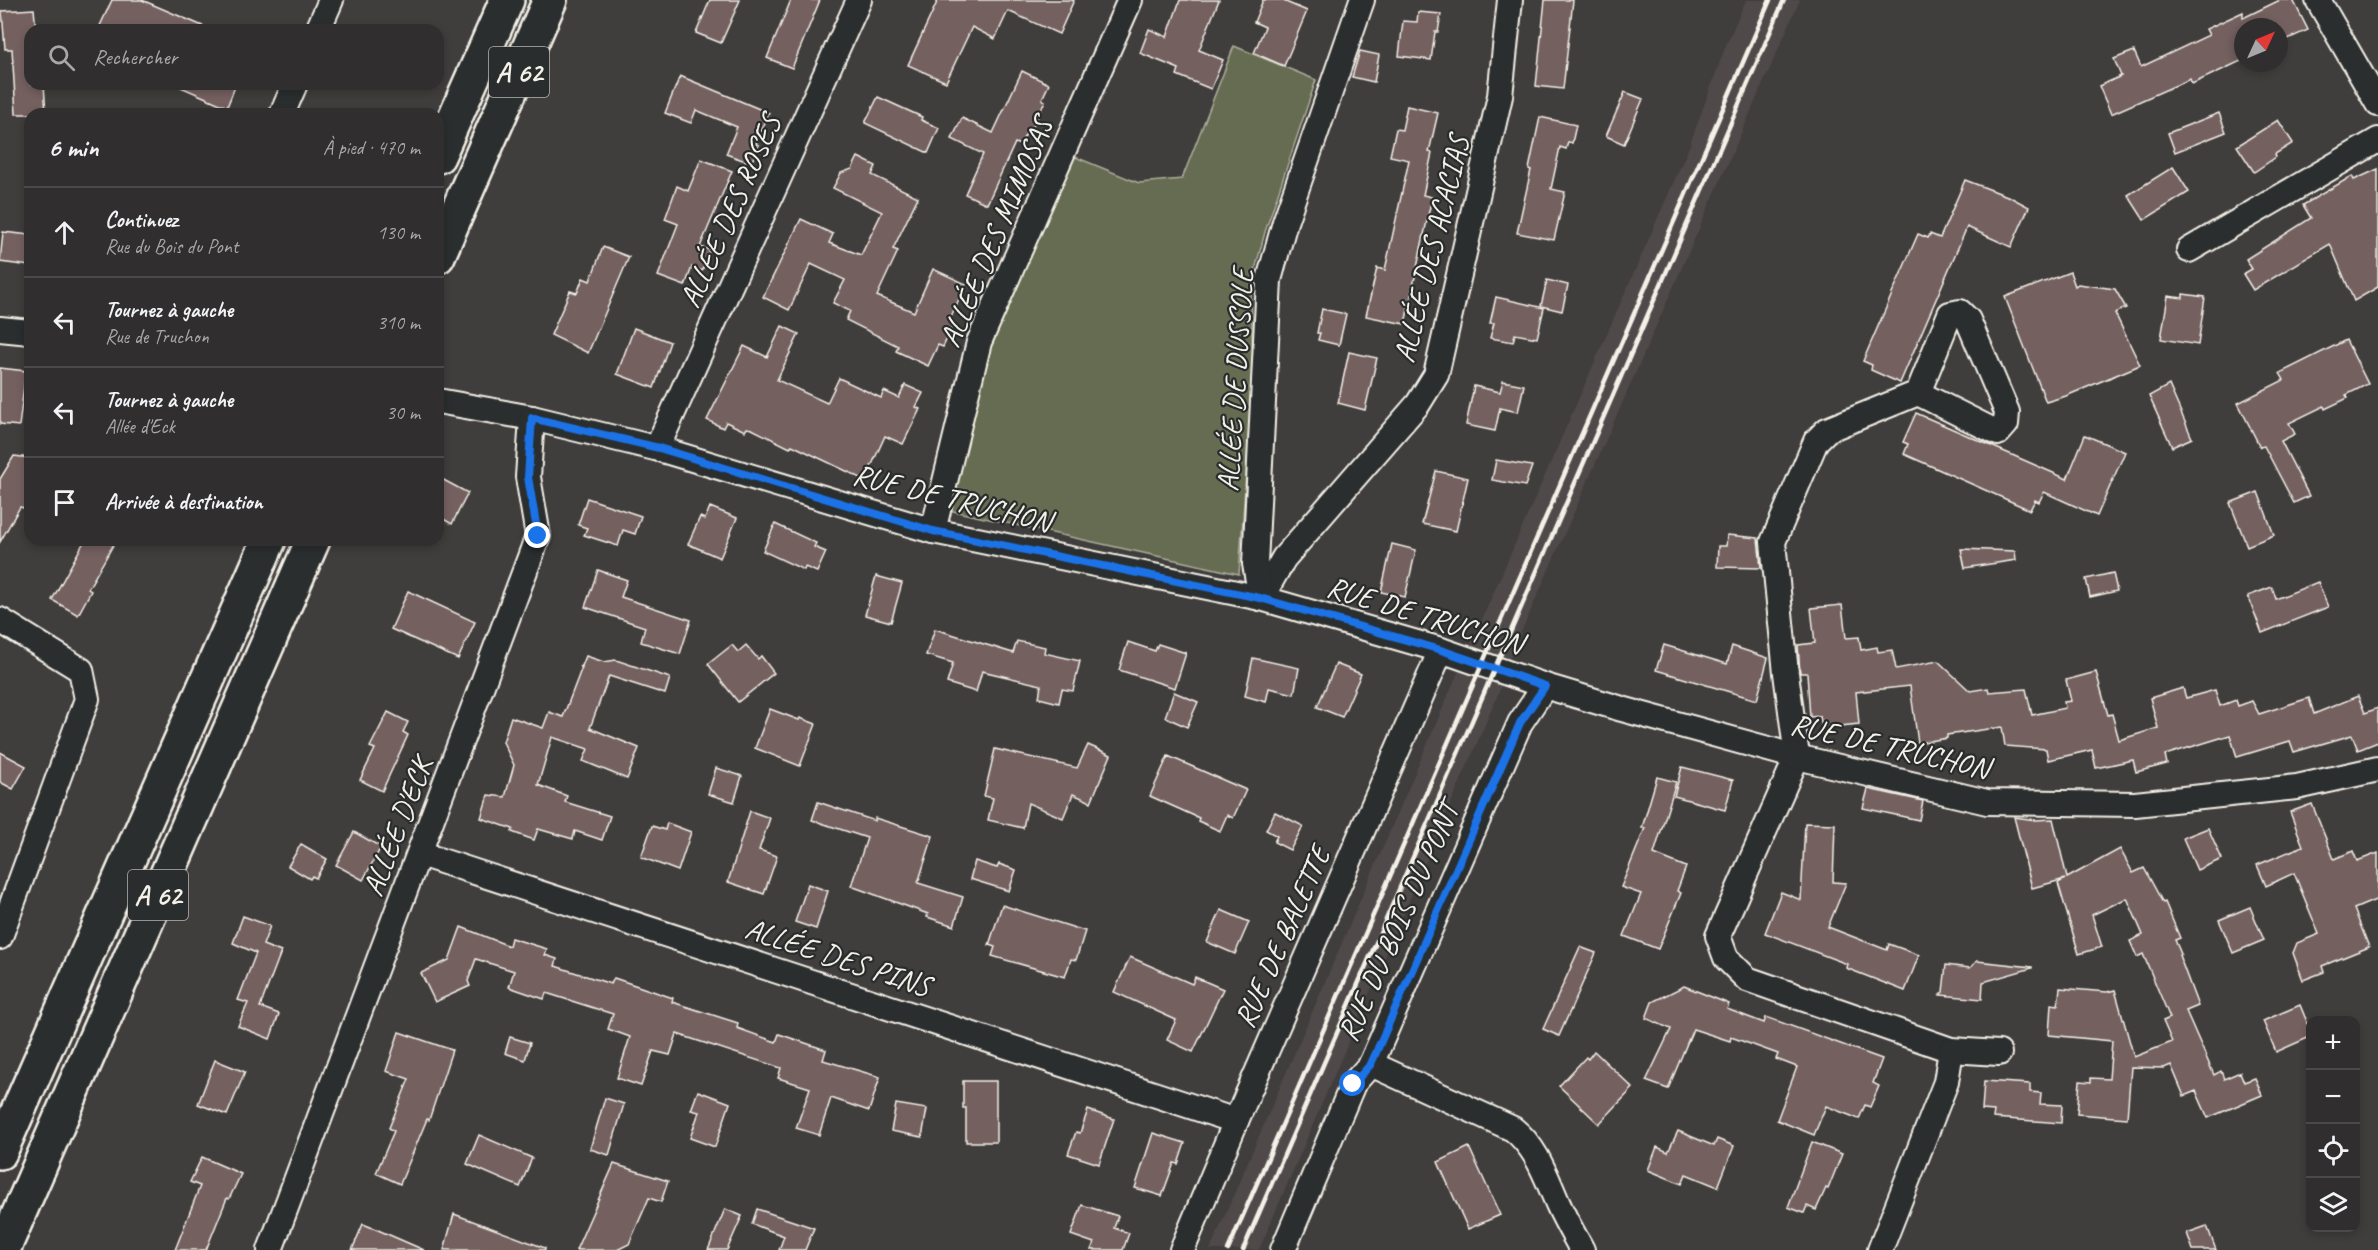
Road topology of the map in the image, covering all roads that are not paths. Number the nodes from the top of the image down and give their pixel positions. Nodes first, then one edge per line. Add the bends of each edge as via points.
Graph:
1 (331, 0) edge
2 (507, 0) edge
3 (550, 0) edge
4 (859, 0) edge
5 (1130, 0) edge
6 (1362, 0) edge
7 (1510, 0) edge
8 (2318, 0) edge
9 (321, 24) edge
10 (292, 90) edge
11 (2378, 104) edge
12 (285, 108) edge
13 (2378, 141) edge
14 (444, 142) edge
15 (444, 242) edge
16 (2189, 250) dead end
17 (0, 329) edge
18 (24, 331) edge
19 (1918, 393) junction
20 (449, 403) edge
21 (532, 418) junction
22 (659, 448) junction
23 (933, 531) junction
24 (266, 546) edge
25 (310, 546) edge
26 (1260, 598) junction
27 (0, 620) edge
28 (1441, 650) junction
29 (1545, 686) junction
30 (1797, 758) junction
31 (2378, 769) edge
32 (420, 854) junction
33 (0, 937) edge
34 (1951, 1050) junction
35 (1999, 1053) dead end
36 (1371, 1064) junction
37 (1236, 1121) junction
38 (0, 1152) edge
39 (3, 1250) edge
40 (270, 1250) edge
41 (1182, 1250) edge
42 (1283, 1250) edge
43 (1582, 1250) edge
44 (1880, 1250) edge

1 - 9 street
2 - 14 highway, A 62
3 - 15 highway, A 62
4 - 22 street, ALLÉE DES ROSES
5 - 23 street, ALLÉE DES MIMOSAS via 979,342
6 - 26 street, ALLÉE DE DUSSOLE via 1285,222 1269,280 1255,564
7 - 26 street, ALLÉE DES ACACIAS via 1500,96 1436,375 1418,404 1284,558
8 - 11 street
10 - 12 street
13 - 16 street
17 - 18 street
19 - 19 street via 1998,433 2006,424 2007,412 1968,320 1960,312 1950,314
19 - 30 street via 1827,429 1816,441 1773,542
20 - 21 street, RUE DE TRUCHON
21 - 22 street, RUE DE TRUCHON
21 - 32 street, ALLÉE D'ECK via 528,477 538,536
22 - 23 street, RUE DE TRUCHON
23 - 26 street, RUE DE TRUCHON
24 - 38 highway, A 62
25 - 39 highway, A 62
26 - 28 street, RUE DE TRUCHON
27 - 33 street via 81,670 87,699
28 - 29 street, RUE DE TRUCHON
28 - 37 street, RUE DE BALETTE
29 - 30 street, RUE DE TRUCHON
29 - 36 street, RUE DU BOIS DU PONT via 1520,723
30 - 31 street, RUE DE TRUCHON via 1987,802 2135,804 2297,787
30 - 34 street via 1718,936 1726,958 1747,979
32 - 37 street, ALLÉE DES PINS
32 - 40 street, ALLÉE D'ECK
34 - 35 street
34 - 44 street via 1946,1082
36 - 42 street, RUE DU BOIS DU PONT via 1353,1084
36 - 43 street via 1524,1137
37 - 41 street, RUE DE BALETTE

